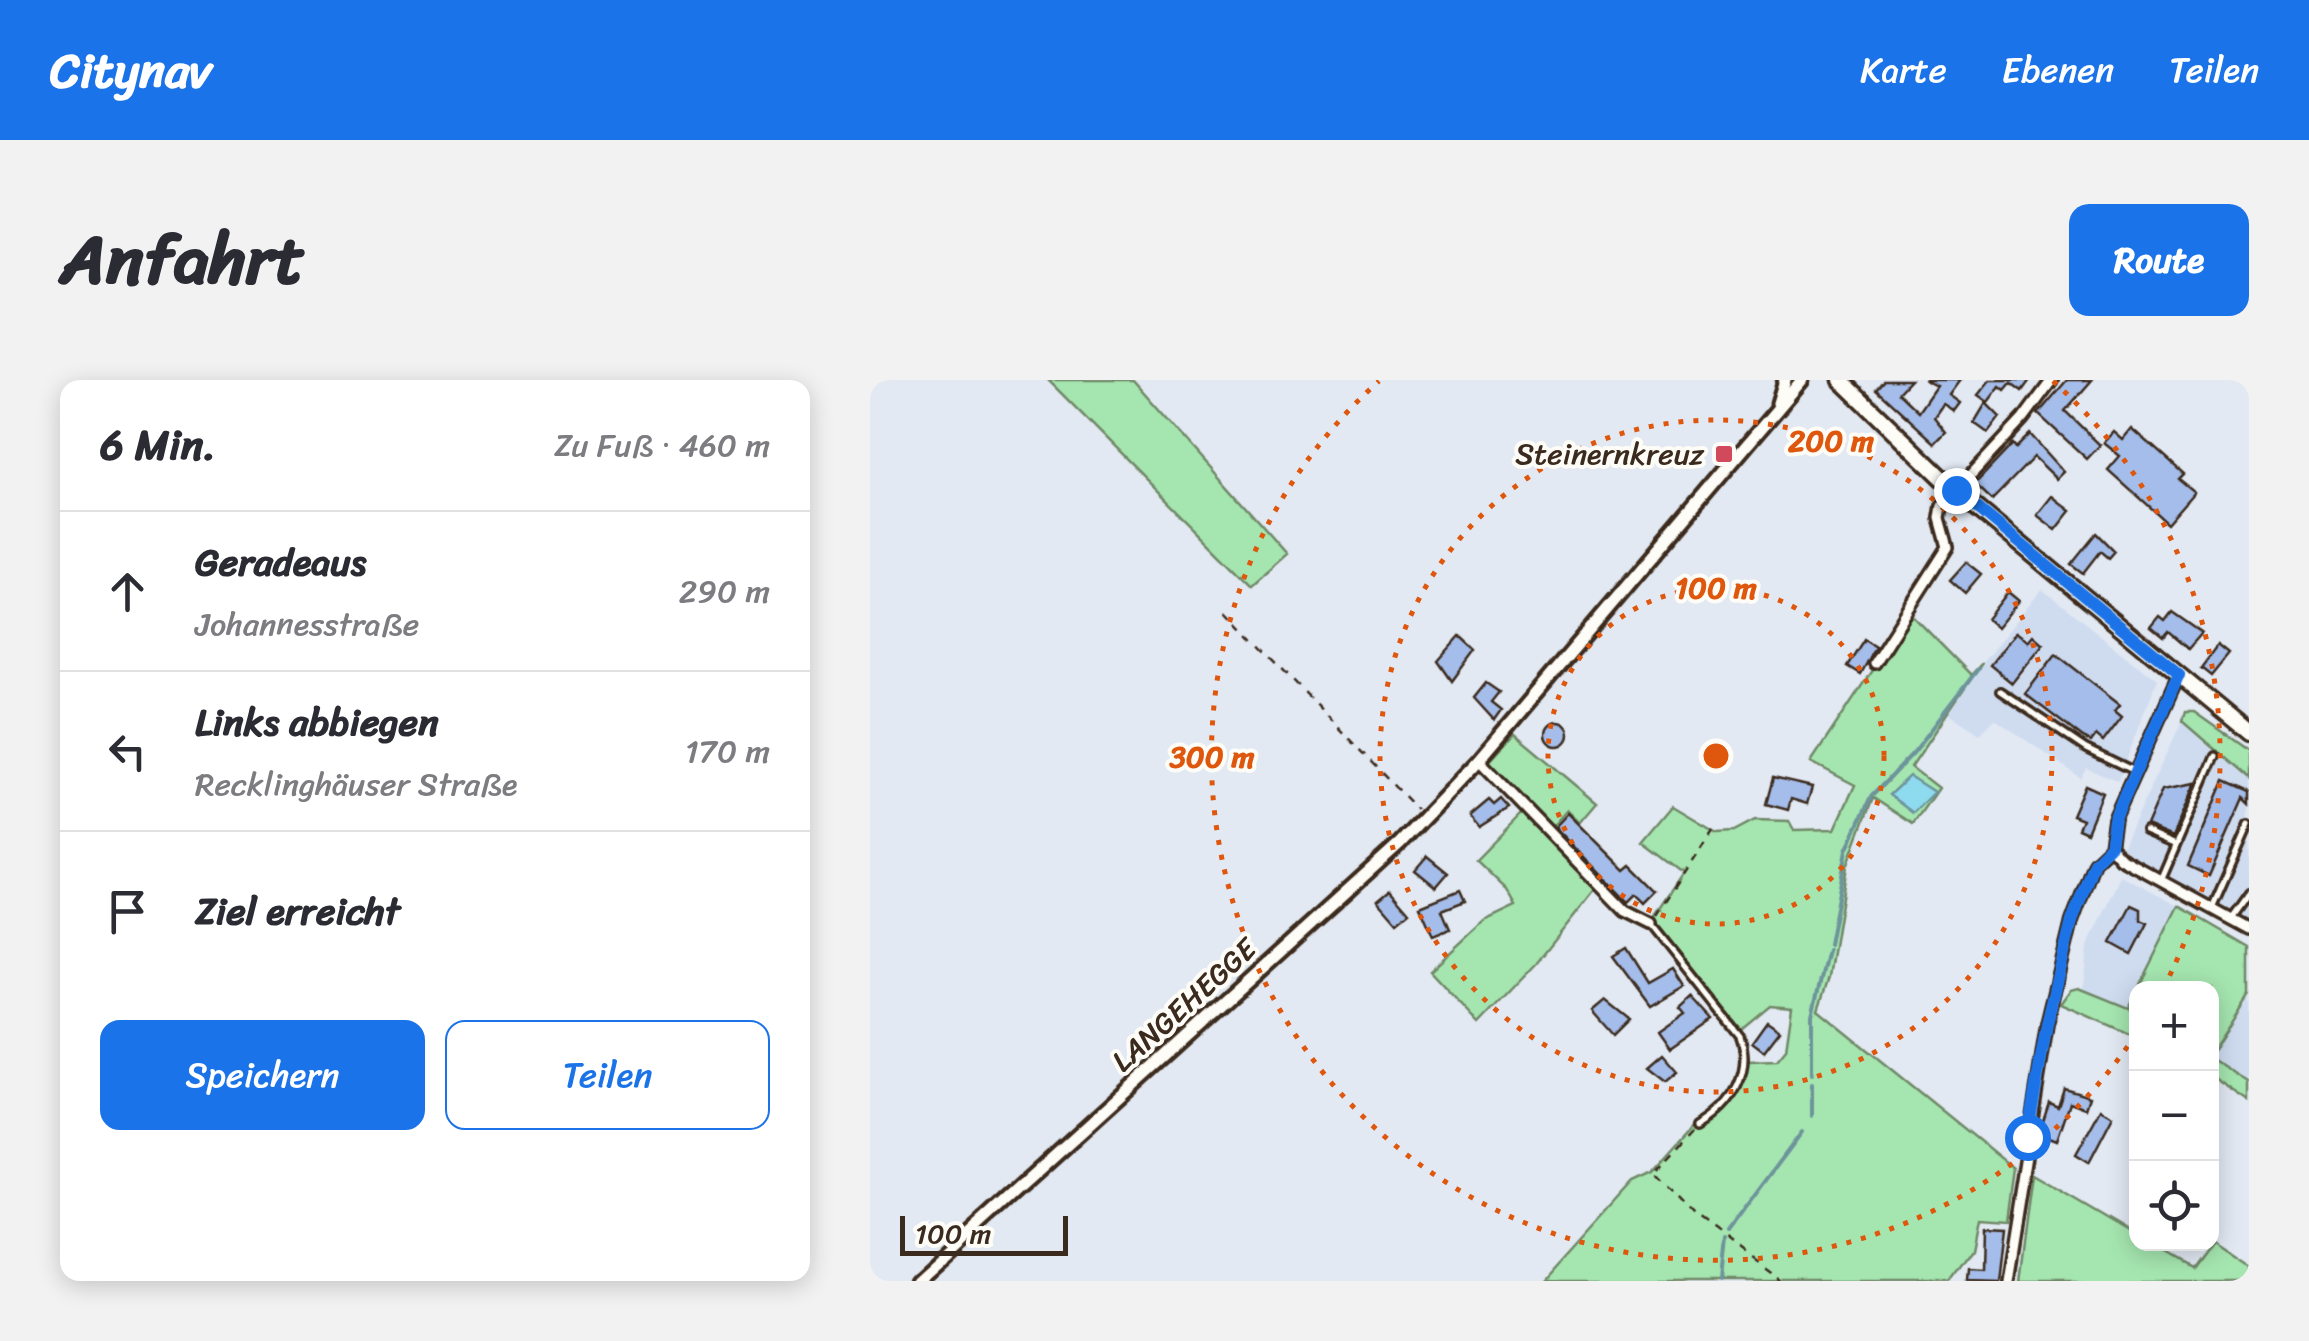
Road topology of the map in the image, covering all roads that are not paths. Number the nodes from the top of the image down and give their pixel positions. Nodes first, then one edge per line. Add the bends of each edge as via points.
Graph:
1 (1785, 380) edge
2 (1802, 380) edge
3 (1841, 380) edge
4 (2052, 380) edge
5 (1775, 412) junction
6 (1956, 490) junction
7 (1874, 663) dead end
8 (2179, 675) junction
9 (2000, 691) dead end
10 (2249, 733) edge
11 (2215, 756) dead end
12 (1479, 760) junction
13 (2136, 773) junction
14 (2249, 824) edge
15 (2146, 832) dead end
16 (2176, 845) junction
17 (2110, 846) junction
18 (2161, 881) junction
19 (2249, 893) edge
20 (2212, 908) junction
21 (2231, 918) junction
22 (1651, 924) joint
23 (2249, 929) edge
24 (1700, 1124) road end
25 (917, 1281) edge
26 (2006, 1281) edge

1 - 5 street
2 - 5 street, LANGEHEGGE
3 - 6 main road
4 - 6 street
5 - 12 street, LANGEHEGGE
6 - 7 street via 1940,518 1948,548
6 - 8 main road
8 - 10 main road
8 - 13 street
9 - 13 lane via 2086,749
11 - 16 lane
12 - 22 street via 1625,911
12 - 25 street, LANGEHEGGE via 1424,818
13 - 17 street
14 - 20 lane
15 - 16 lane
16 - 18 lane
17 - 18 street
17 - 26 street via 2094,862 2079,900 2051,1007
18 - 20 street
19 - 21 lane
20 - 21 street
21 - 23 street
22 - 24 lane via 1745,1050 1744,1071 1731,1097

